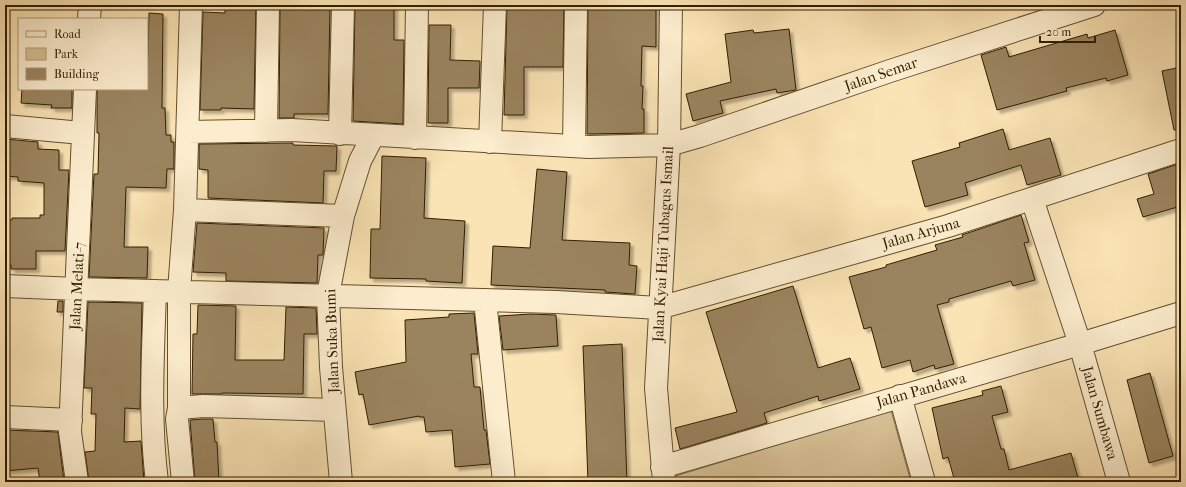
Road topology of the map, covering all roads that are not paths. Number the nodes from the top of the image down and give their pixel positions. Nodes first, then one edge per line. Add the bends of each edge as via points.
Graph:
1 (90, 5) edge
2 (191, 5) edge
3 (268, 5) edge
4 (343, 5) edge
5 (417, 5) edge
6 (495, 5) edge
7 (576, 5) edge
8 (672, 5) edge
9 (1094, 5) edge
10 (89, 18) edge
11 (85, 90) edge
12 (5, 126) edge
13 (266, 131) junction
14 (188, 132) junction
15 (82, 133) junction
16 (340, 134) junction
17 (373, 136) junction
18 (415, 138) junction
19 (490, 142) junction
20 (669, 145) junction
21 (574, 146) junction
22 (1181, 150) edge
23 (1032, 199) junction
24 (185, 210) junction
25 (343, 216) junction
26 (5, 286) edge
27 (77, 289) junction
28 (155, 291) junction
29 (179, 292) junction
30 (328, 295) junction
31 (486, 300) junction
32 (659, 308) junction
33 (1181, 313) edge
34 (1080, 344) junction
35 (900, 396) junction
36 (179, 408) junction
37 (334, 410) junction
38 (5, 417) edge
39 (71, 420) junction
40 (663, 475) edge
41 (77, 482) edge
42 (157, 482) edge
43 (183, 482) edge
44 (341, 482) edge
45 (504, 482) edge
46 (924, 482) edge
47 (1119, 482) edge

1 - 10 street
2 - 14 street
3 - 13 street
4 - 16 street
5 - 18 street
6 - 19 street
7 - 21 street
8 - 20 street, Jalan Kyai Haji Tubagus Ismail
9 - 20 street, Jalan Semar
11 - 15 street, Jalan Melati-7
12 - 15 street
13 - 14 street, Jalan Semar
13 - 16 street, Jalan Semar via 292,130
14 - 24 street
15 - 27 street, Jalan Melati-7
16 - 17 street, Jalan Semar
17 - 18 street, Jalan Semar
17 - 25 street, Jalan Suka Bumi via 360,161
18 - 19 street, Jalan Semar
19 - 21 street, Jalan Semar
20 - 21 street, Jalan Semar
20 - 32 street, Jalan Kyai Haji Tubagus Ismail
22 - 23 street, Jalan Arjuna
23 - 32 street, Jalan Arjuna via 948,226
23 - 34 street, Jalan Sumbawa
24 - 25 street
24 - 29 street
25 - 30 street, Jalan Suka Bumi
26 - 27 street, Jalan Arjuna
27 - 28 street, Jalan Arjuna
27 - 39 street, Jalan Melati-7
28 - 29 street, Jalan Arjuna
28 - 42 street via 152,407
29 - 30 street, Jalan Arjuna
29 - 36 street
30 - 31 street, Jalan Arjuna
30 - 37 street, Jalan Suka Bumi
31 - 32 street, Jalan Arjuna
31 - 45 street
32 - 40 street, Jalan Kyai Haji Tubagus Ismail via 656,388
33 - 34 street, Jalan Pandawa
34 - 35 street, Jalan Pandawa
34 - 47 street, Jalan Sumbawa
35 - 40 street, Jalan Pandawa
35 - 46 street
36 - 37 street via 210,406
36 - 43 street
37 - 44 street, Jalan Suka Bumi
38 - 39 street
39 - 41 street, Jalan Melati-7 via 70,432

